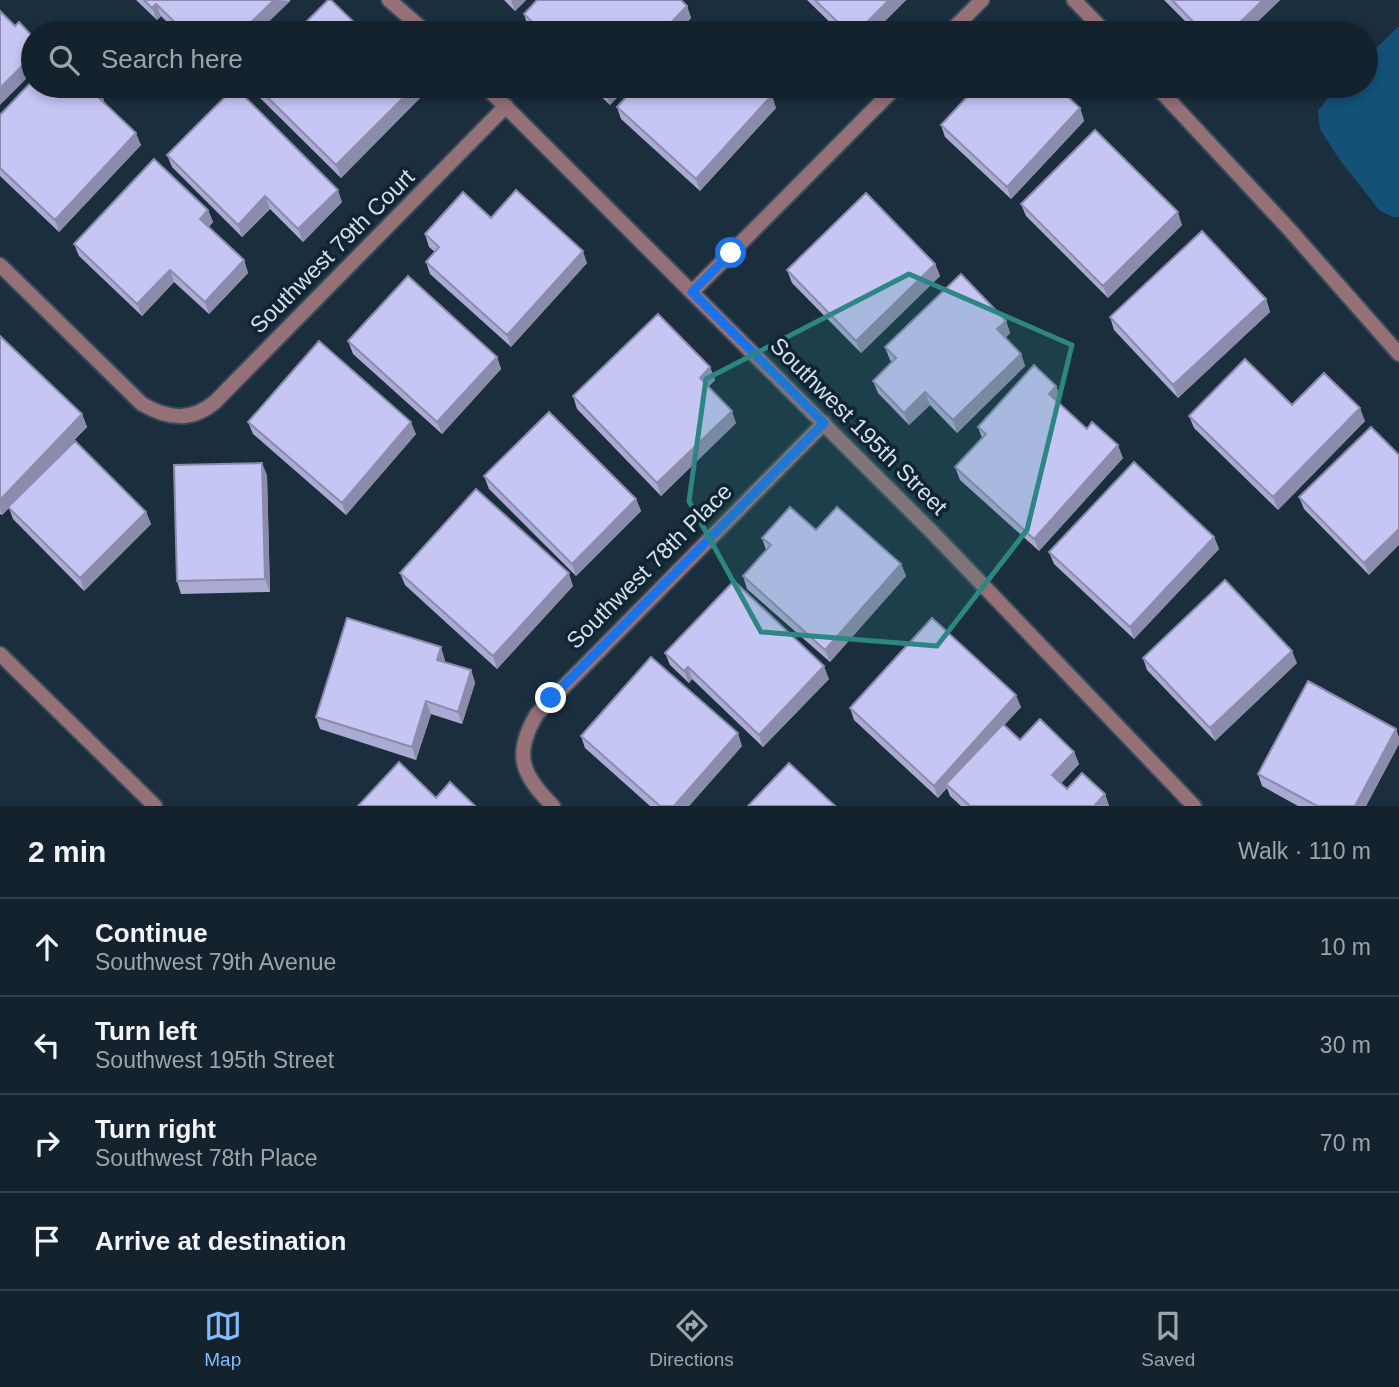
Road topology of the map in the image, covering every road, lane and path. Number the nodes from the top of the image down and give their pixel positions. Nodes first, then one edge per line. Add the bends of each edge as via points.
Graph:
1 (389, 0) edge
2 (982, 0) edge
3 (1074, 0) edge
4 (413, 21) edge
5 (961, 21) edge
6 (1094, 21) edge
7 (498, 98) edge
8 (885, 98) edge
9 (1168, 98) edge
10 (506, 106) junction
11 (0, 265) edge
12 (692, 292) junction
13 (1399, 354) edge
14 (824, 423) junction
15 (0, 653) edge
16 (155, 806) edge
17 (553, 806) edge
18 (1194, 806) edge

1 - 4 street
2 - 5 street
3 - 6 street
7 - 10 street, Southwest 195th Street
8 - 12 street
9 - 13 street
10 - 11 street, Southwest 79th Court via 215,402 198,414 160,414 142,404
10 - 12 street, Southwest 195th Street
12 - 14 street, Southwest 195th Street
14 - 17 street, Southwest 78th Place via 537,714 527,729 522,752 527,773
14 - 18 street, Southwest 195th Street
15 - 16 street

